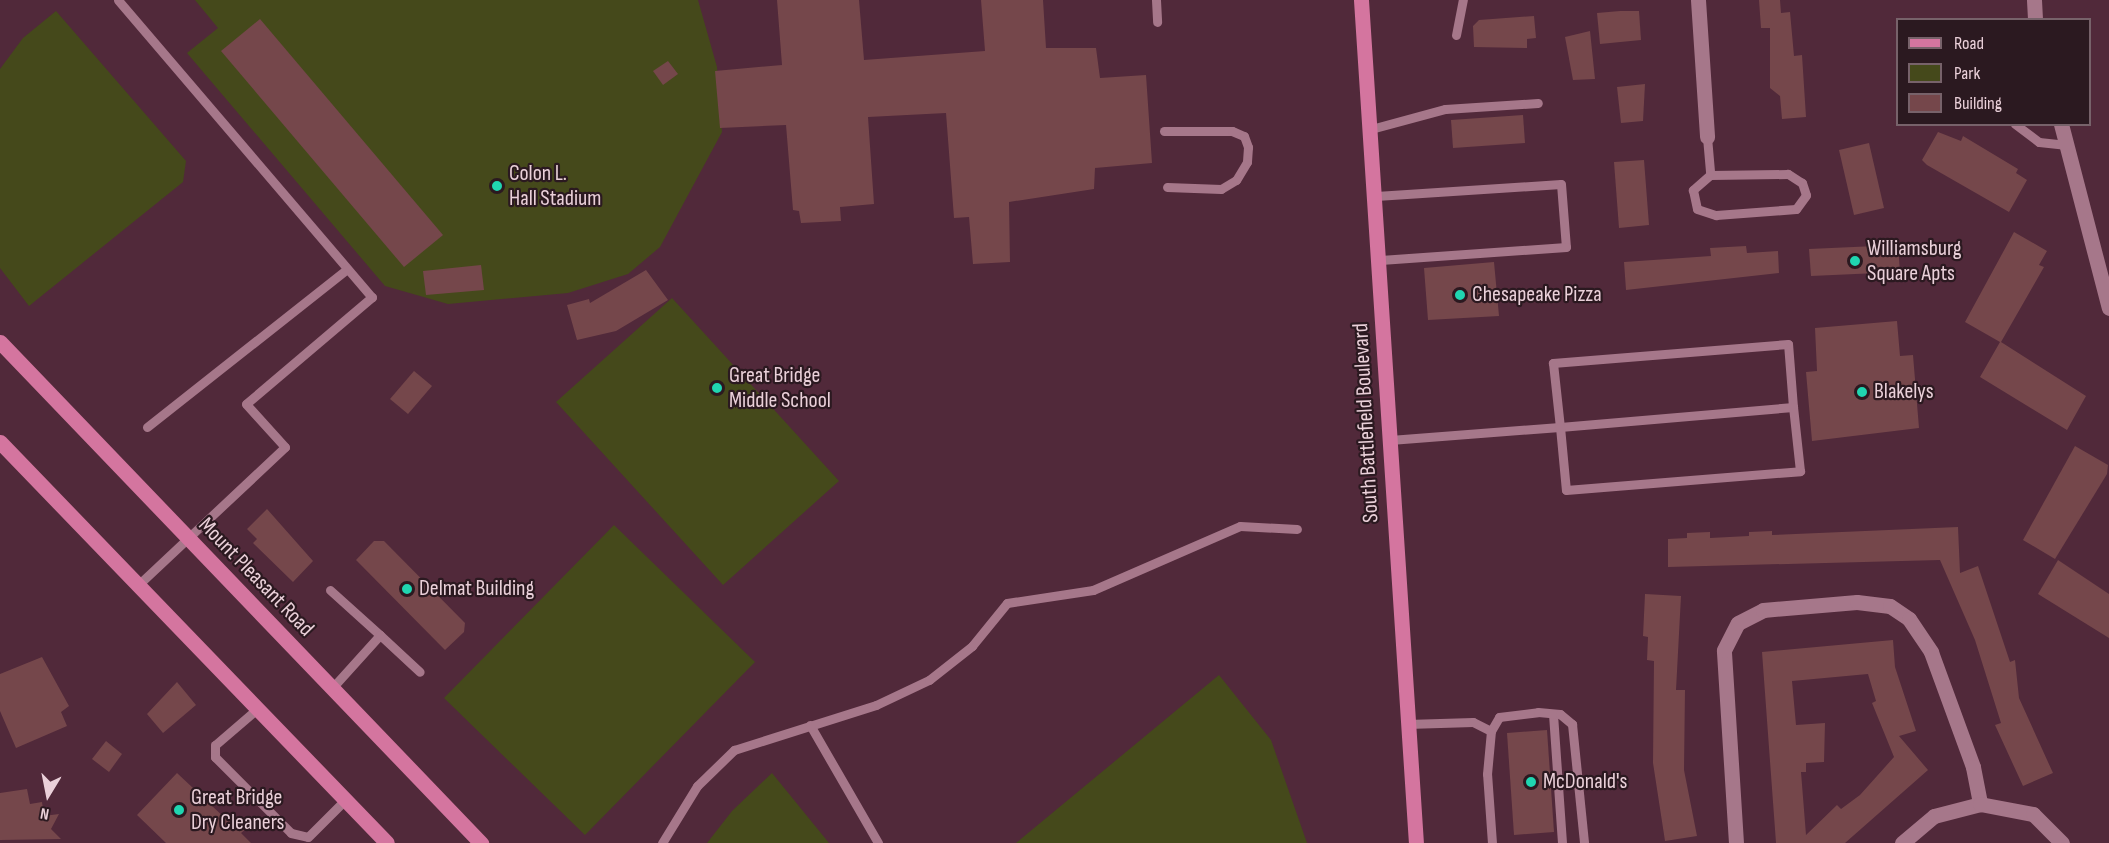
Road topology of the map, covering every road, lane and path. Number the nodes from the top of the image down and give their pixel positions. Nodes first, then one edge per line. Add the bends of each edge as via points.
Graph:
1 (118, 0) edge
2 (1156, 0) edge
3 (1361, 0) edge
4 (1463, 0) edge
5 (1698, 0) edge
6 (2034, 0) edge
7 (2035, 18) edge
8 (1157, 22) dead end
9 (1456, 35) dead end
10 (1538, 103) dead end
11 (2018, 126) edge
12 (2062, 126) edge
13 (1371, 129) junction
14 (1164, 131) dead end
15 (1707, 137) joint
16 (2067, 146) junction
17 (1710, 176) junction
18 (1167, 187) dead end
19 (1376, 196) junction
20 (1380, 260) junction
21 (347, 269) junction
22 (2109, 308) edge
23 (0, 342) edge
24 (1793, 407) junction
25 (1560, 427) junction
26 (147, 428) dead end
27 (1390, 441) junction
28 (0, 442) edge
29 (1297, 529) dead end
30 (187, 539) junction
31 (137, 586) junction
32 (330, 590) dead end
33 (380, 635) junction
34 (420, 672) dead end
35 (333, 687) junction
36 (257, 709) junction
37 (1553, 714) junction
38 (1407, 724) junction
39 (810, 725) junction
40 (1491, 731) junction
41 (345, 800) junction
42 (1980, 804) junction
43 (387, 843) edge
44 (481, 843) edge
45 (662, 843) edge
46 (878, 843) edge
47 (1416, 843) edge
48 (1492, 843) edge
49 (1562, 843) edge
50 (1584, 843) edge
51 (1736, 843) edge
52 (1902, 843) edge
53 (2062, 843) edge

1 - 21 lane
2 - 8 lane
3 - 13 main road, South Battlefield Boulevard
4 - 9 lane
5 - 15 street
6 - 7 street
10 - 13 lane via 1445,109
11 - 16 lane via 2039,142
12 - 16 street
13 - 19 main road, South Battlefield Boulevard
14 - 18 lane via 1232,131 1244,136 1248,147 1236,180 1221,189
15 - 17 lane
16 - 22 street
17 - 17 lane via 1693,189 1697,209 1716,215 1796,209 1806,195 1802,183 1788,174
19 - 20 main road, South Battlefield Boulevard
19 - 20 lane via 1561,184 1566,247
20 - 27 main road, South Battlefield Boulevard
21 - 26 lane
21 - 30 lane via 372,297 246,405 285,447
23 - 30 main road, Mount Pleasant Road
24 - 25 lane
24 - 25 lane via 1800,471 1566,490
24 - 25 lane via 1788,344 1553,363
25 - 27 lane
27 - 38 main road, South Battlefield Boulevard
28 - 31 main road
29 - 39 lane via 1240,526 1093,590 1007,603 972,646 928,680 876,705
30 - 31 lane
30 - 35 main road, Mount Pleasant Road
31 - 36 main road
32 - 33 lane
33 - 34 lane
33 - 35 lane
35 - 44 main road, Mount Pleasant Road
36 - 41 main road
36 - 41 lane via 215,745 215,757 291,833 308,837
37 - 40 lane via 1513,712 1499,717
37 - 49 lane
37 - 50 lane via 1572,724 1575,734
38 - 40 lane via 1473,722
38 - 47 main road, South Battlefield Boulevard
39 - 45 lane via 734,750 697,786
39 - 46 lane
40 - 48 lane via 1487,774
41 - 43 main road
42 - 51 street via 1973,767 1932,652 1909,619 1890,606 1857,602 1763,610 1738,623 1724,650
42 - 52 street via 1934,816
42 - 53 street via 2033,814

